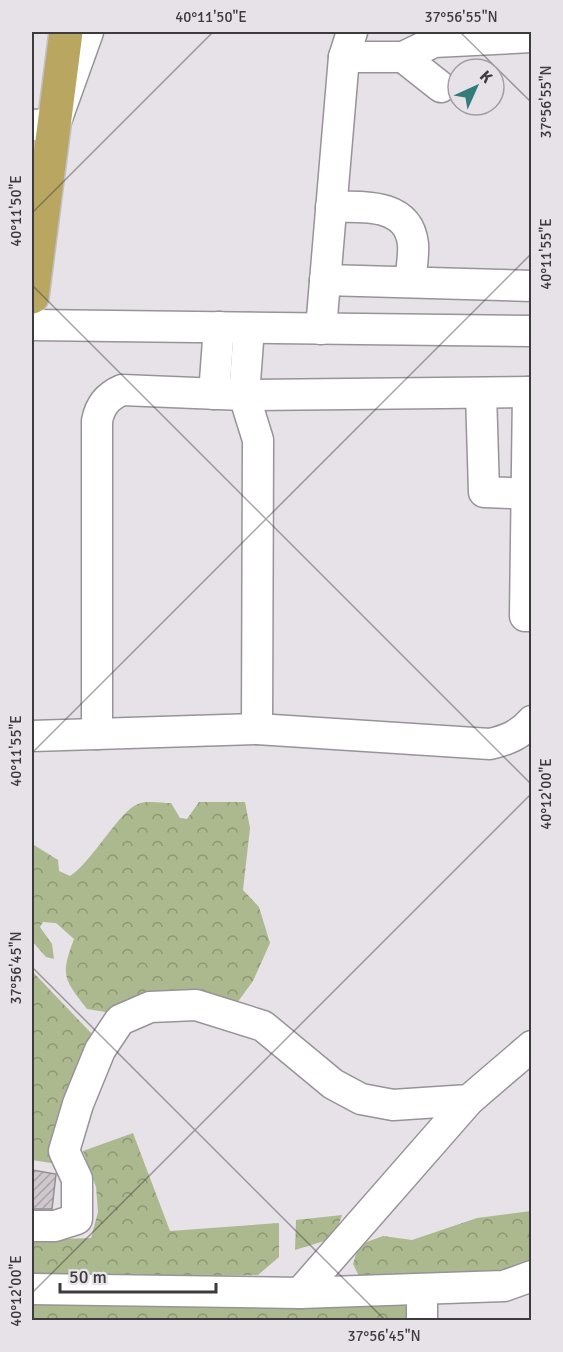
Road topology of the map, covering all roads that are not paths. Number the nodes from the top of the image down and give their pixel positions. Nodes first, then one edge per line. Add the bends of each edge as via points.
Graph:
1 (66, 32) edge
2 (88, 32) edge
3 (531, 37) edge
4 (348, 44) edge
5 (403, 57) junction
6 (441, 87) dead end
7 (43, 124) edge
8 (331, 207) junction
9 (325, 280) junction
10 (410, 282) junction
11 (531, 286) edge
12 (32, 297) edge
13 (32, 325) edge
14 (219, 327) junction
15 (249, 328) junction
16 (321, 328) junction
17 (531, 331) edge
18 (530, 392) edge
19 (481, 393) junction
20 (214, 394) junction
21 (244, 395) junction
22 (529, 494) edge
23 (531, 616) edge
24 (531, 721) edge
25 (257, 729) junction
26 (97, 734) junction
27 (32, 736) edge
28 (531, 1046) edge
29 (469, 1100) junction
30 (32, 1226) edge
31 (531, 1276) edge
32 (422, 1288) junction
33 (32, 1289) edge
34 (300, 1293) junction
35 (422, 1320) edge

1 - 7 highway
2 - 7 street
3 - 5 street via 434,42
4 - 5 street
4 - 8 street
5 - 6 street
7 - 12 highway
8 - 9 street
8 - 10 street via 380,208 399,218 412,239
9 - 10 street
9 - 16 street
10 - 11 street
13 - 14 street
14 - 15 street
14 - 20 street
15 - 16 street
15 - 21 street
16 - 17 street
18 - 19 street
18 - 22 street
19 - 21 street
19 - 22 street via 483,492
20 - 21 street
20 - 26 street via 122,390 109,396 100,407
21 - 25 street via 258,440
22 - 23 street via 525,616
24 - 25 street via 516,735 490,744
25 - 26 street
26 - 27 street
28 - 29 street
29 - 30 street via 393,1105 361,1099 333,1084 263,1026 196,1005 150,1007 120,1020 100,1050 78,1104 64,1151 78,1179 77,1219 55,1226
29 - 34 street
31 - 32 street via 504,1286
32 - 34 street
32 - 35 street
33 - 34 street

